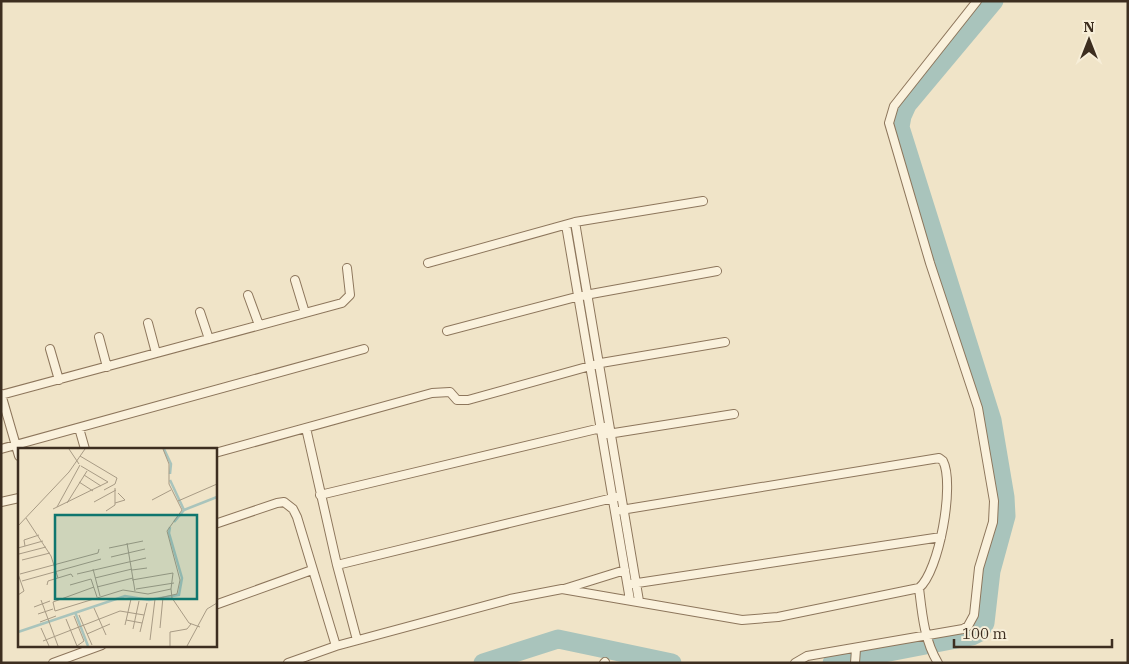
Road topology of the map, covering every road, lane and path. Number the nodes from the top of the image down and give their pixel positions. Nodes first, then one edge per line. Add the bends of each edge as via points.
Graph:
1 (977, 1) edge
2 (702, 201) dead end
3 (576, 222) junction
4 (566, 224) junction
5 (428, 263) dead end
6 (348, 268) dead end
7 (717, 271) dead end
8 (295, 280) dead end
9 (248, 295) dead end
10 (584, 295) junction
11 (200, 312) dead end
12 (305, 313) junction
13 (148, 322) dead end
14 (259, 325) junction
15 (446, 331) dead end
16 (99, 337) dead end
17 (209, 339) junction
18 (725, 342) dead end
19 (50, 349) dead end
20 (364, 349) dead end
21 (156, 353) junction
22 (601, 363) junction
23 (592, 366) junction
24 (107, 367) junction
25 (59, 380) junction
26 (1, 395) edge
27 (734, 414) dead end
28 (79, 428) junction
29 (306, 428) junction
30 (611, 430) junction
31 (602, 432) junction
32 (16, 445) junction
33 (85, 448) edge
34 (1, 449) edge
35 (18, 452) edge
36 (216, 453) edge
37 (320, 495) junction
38 (617, 497) junction
39 (18, 498) edge
40 (1, 502) edge
41 (624, 509) junction
42 (615, 511) junction
43 (216, 524) edge
44 (941, 537) junction
45 (337, 565) junction
46 (312, 570) junction
47 (625, 570) junction
48 (632, 584) junction
49 (918, 588) junction
50 (562, 589) junction
51 (630, 600) junction
52 (639, 602) junction
53 (216, 605) edge
54 (926, 634) junction
55 (357, 640) junction
56 (99, 646) edge
57 (336, 646) junction
58 (856, 652) junction
59 (52, 663) edge
60 (288, 663) edge
61 (795, 663) edge
62 (855, 663) edge
63 (938, 663) edge

1 - 54 street via 889,116 890,133 981,422 994,501 993,522 979,568 972,621 963,629
2 - 3 street
3 - 4 street
3 - 10 street
4 - 5 street
4 - 10 street
6 - 12 street via 351,288 347,300
7 - 10 street
8 - 12 street
9 - 14 street
10 - 15 street
10 - 22 street
10 - 23 street
11 - 17 street
12 - 14 street
13 - 21 street
14 - 17 street
16 - 24 street
17 - 21 street
18 - 22 street
19 - 25 street
20 - 28 street
21 - 24 street
22 - 23 street
22 - 30 street
23 - 29 street via 468,400 457,400 450,392 432,393
23 - 31 street
24 - 25 street
25 - 26 street
26 - 32 street
27 - 30 street
28 - 32 street
28 - 33 street
29 - 36 street
29 - 37 street
30 - 31 street
30 - 38 street
31 - 37 street
31 - 38 street
32 - 34 street
32 - 35 street
37 - 45 street
38 - 41 street
38 - 42 street
38 - 45 street
39 - 40 street
41 - 42 street
41 - 44 street via 939,458 947,474
41 - 48 street
42 - 47 street
43 - 46 street via 284,502 297,517
44 - 48 street
44 - 49 street via 929,575
45 - 55 street
46 - 53 street
46 - 57 street
47 - 48 street
47 - 50 street
48 - 51 street
48 - 52 street
49 - 52 street via 778,617 742,620
49 - 54 street
50 - 51 street
50 - 55 street via 510,598
51 - 52 street
54 - 58 street
54 - 63 street
55 - 57 street
56 - 59 street
57 - 60 street
58 - 61 street via 807,656
58 - 62 street

